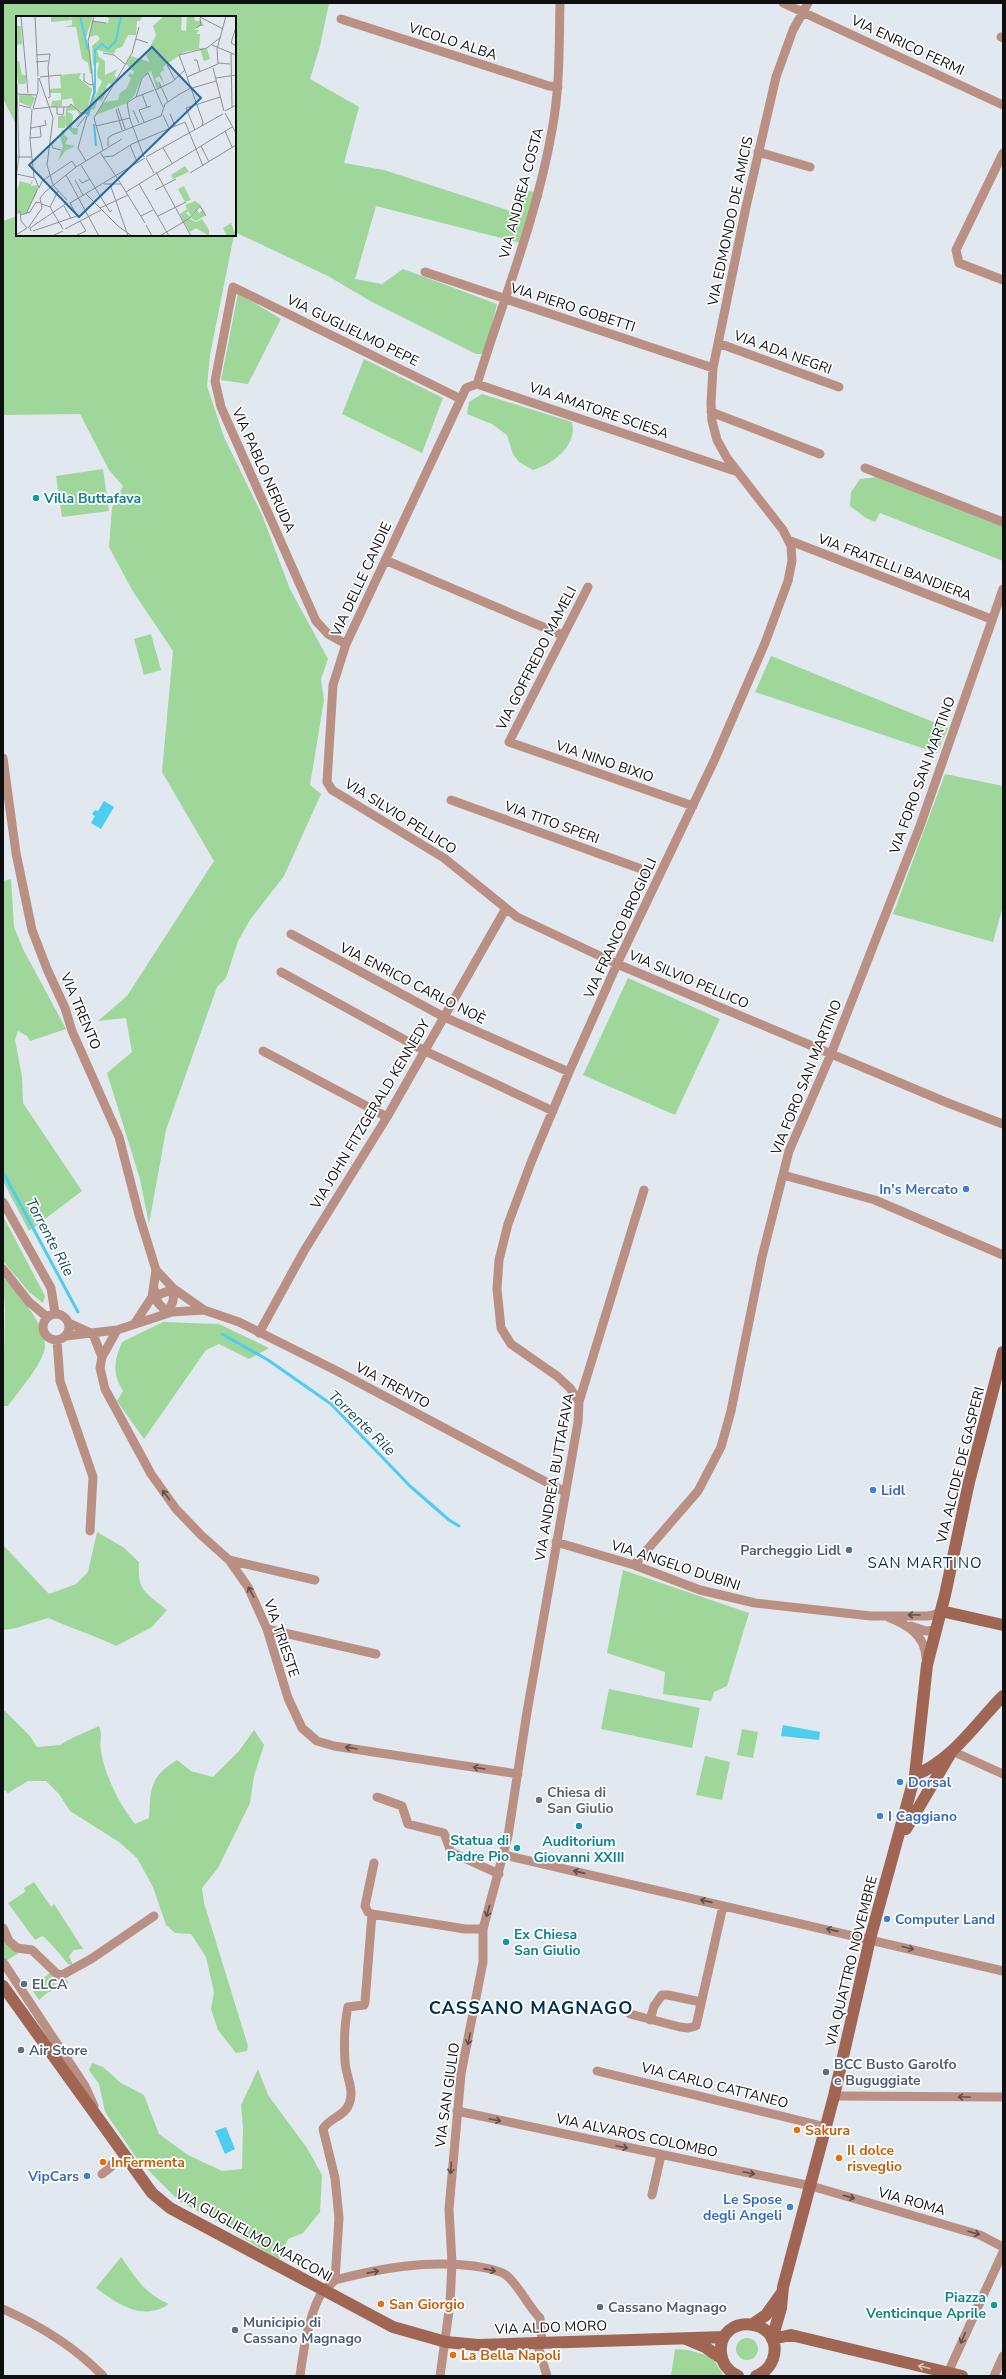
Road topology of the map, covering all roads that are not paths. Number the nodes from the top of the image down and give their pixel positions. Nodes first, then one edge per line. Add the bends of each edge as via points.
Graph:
1 (560, 3) edge
2 (783, 3) edge
3 (808, 3) edge
4 (802, 12) junction
5 (341, 19) dead end
6 (558, 87) junction
7 (1003, 105) edge
8 (758, 152) junction
9 (1003, 153) edge
10 (810, 167) dead end
11 (425, 272) dead end
12 (1003, 280) edge
13 (233, 287) joint
14 (504, 299) junction
15 (718, 343) junction
16 (713, 368) junction
17 (477, 384) junction
18 (839, 387) dead end
19 (461, 399) junction
20 (711, 412) junction
21 (820, 454) dead end
22 (727, 458) joint
23 (865, 468) dead end
24 (735, 471) junction
25 (1003, 522) edge
26 (788, 540) junction
27 (385, 560) junction
28 (588, 587) dead end
29 (1003, 589) edge
30 (991, 620) junction
31 (562, 636) junction
32 (346, 644) junction
33 (509, 742) joint
34 (3, 758) edge
35 (327, 782) joint
36 (451, 800) dead end
37 (693, 806) junction
38 (644, 870) tunnel mouth
39 (505, 910) junction
40 (291, 934) dead end
41 (617, 964) junction
42 (281, 972) dead end
43 (444, 1017) junction
44 (263, 1051) dead end
45 (425, 1052) junction
46 (830, 1054) junction
47 (569, 1072) junction
48 (553, 1111) junction
49 (387, 1117) junction
50 (1003, 1124) edge
51 (783, 1175) junction
52 (644, 1190) dead end
53 (3, 1202) edge
54 (1003, 1255) edge
55 (3, 1268) edge
56 (156, 1270) junction
57 (174, 1289) junction
58 (154, 1293) junction
59 (204, 1310) junction
60 (168, 1313) junction
61 (51, 1315) junction
62 (69, 1323) junction
63 (135, 1323) junction
64 (118, 1330) junction
65 (259, 1333) junction
66 (93, 1334) junction
67 (61, 1338) junction
68 (1003, 1352) edge
69 (102, 1357) junction
70 (579, 1402) junction
71 (565, 1492) junction
72 (90, 1532) dead end
73 (556, 1542) junction
74 (230, 1560) junction
75 (634, 1565) junction
76 (315, 1580) dead end
77 (941, 1611) junction
78 (885, 1615) junction
79 (907, 1625) junction
80 (1003, 1625) edge
81 (267, 1629) junction
82 (936, 1630) junction
83 (376, 1654) dead end
84 (927, 1666) junction
85 (1003, 1696) edge
86 (952, 1751) junction
87 (518, 1774) junction
88 (1003, 1774) edge
89 (915, 1775) junction
90 (377, 1797) dead end
91 (504, 1855) junction
92 (892, 1855) junction
93 (374, 1863) dead end
94 (499, 1874) junction
95 (724, 1906) junction
96 (372, 1914) junction
97 (154, 1916) dead end
98 (3, 1928) edge
99 (483, 1929) junction
100 (870, 1939) junction
101 (3, 1962) edge
102 (1003, 1971) edge
103 (3, 1986) edge
104 (701, 2002) junction
105 (630, 2014) dead end
106 (650, 2020) junction
107 (598, 2071) dead end
108 (834, 2096) junction
109 (1003, 2097) edge
110 (457, 2111) junction
111 (101, 2124) junction
112 (826, 2127) junction
113 (661, 2155) junction
114 (110, 2165) dead end
115 (102, 2174) dead end
116 (811, 2186) junction
117 (652, 2195) dead end
118 (1003, 2247) edge
119 (1003, 2252) edge
120 (452, 2263) junction
121 (335, 2280) junction
122 (324, 2291) junction
123 (782, 2293) junction
124 (3, 2309) edge
125 (776, 2322) junction
126 (753, 2324) junction
127 (790, 2335) junction
128 (724, 2337) junction
129 (681, 2338) junction
130 (772, 2339) junction
131 (446, 2342) junction
132 (540, 2342) junction
133 (1003, 2356) edge
134 (721, 2358) junction
135 (949, 2374) edge
136 (103, 2376) edge
137 (300, 2376) edge
138 (440, 2376) edge
139 (547, 2376) edge
140 (738, 2376) edge
141 (756, 2376) edge
142 (962, 2376) edge
143 (994, 2376) edge

1 - 6 street, VIA ANDREA COSTA
2 - 4 street
3 - 4 street, VIA EDMONDO DE AMICIS
4 - 7 street, VIA ENRICO FERMI
4 - 8 street, VIA EDMONDO DE AMICIS via 776,77
5 - 6 street, VICOLO ALBA
6 - 14 street, VIA ANDREA COSTA via 546,158 521,252
8 - 10 street
8 - 15 street, VIA EDMONDO DE AMICIS
9 - 12 street via 956,250 959,263
11 - 14 street, VIA PIERO GOBETTI
13 - 19 street, VIA GUGLIELMO PEPE
13 - 32 street, VIA PABLO NERUDA via 215,381 221,407 316,621 328,634
14 - 16 street, VIA PIERO GOBETTI
14 - 17 street, VIA ANDREA COSTA
15 - 16 street, VIA EDMONDO DE AMICIS
15 - 18 street, VIA ADA NEGRI
16 - 20 street, VIA EDMONDO DE AMICIS
17 - 19 street via 466,388
17 - 24 street, VIA AMATORE SCIESA
19 - 27 street, VIA DELLE CANDIE
20 - 21 street
20 - 22 street, VIA EDMONDO DE AMICIS via 717,440
22 - 24 street, VIA FRANCO BROGIOLI
23 - 25 street
24 - 26 street, VIA FRANCO BROGIOLI via 771,514
26 - 30 street, VIA FRATELLI BANDIERA
26 - 37 street, VIA FRANCO BROGIOLI via 792,561 788,581 765,643
27 - 31 street
27 - 32 street, VIA DELLE CANDIE
28 - 31 street, VIA GOFFREDO MAMELI
29 - 30 street, VIA FORO SAN MARTINO
30 - 46 street, VIA FORO SAN MARTINO via 920,826
31 - 33 street, VIA GOFFREDO MAMELI
32 - 35 street, VIA DELLE CANDIE via 333,685
33 - 37 street, VIA NINO BIXIO
34 - 56 street, VIA TRENTO via 16,853 32,930 72,1031 120,1137 138,1215
35 - 39 street, VIA SILVIO PELLICO via 332,790 444,858
36 - 38 street, VIA TITO SPERI
37 - 41 street, VIA FRANCO BROGIOLI via 657,875
39 - 41 street, VIA SILVIO PELLICO
39 - 43 street, VIA JOHN FITZGERALD KENNEDY
40 - 43 street, VIA ENRICO CARLO NOÈ
41 - 46 street, VIA SILVIO PELLICO
41 - 47 street, VIA FRANCO BROGIOLI
42 - 45 street
43 - 45 street, VIA JOHN FITZGERALD KENNEDY
43 - 47 street, VIA ENRICO CARLO NOÈ
44 - 49 street
45 - 48 street
45 - 49 street, VIA JOHN FITZGERALD KENNEDY
46 - 50 street, VIA SILVIO PELLICO
46 - 51 street, VIA FORO SAN MARTINO via 789,1151
47 - 48 street, VIA FRANCO BROGIOLI
48 - 70 street, VIA FRANCO BROGIOLI via 508,1224 499,1260 497,1312 501,1328 511,1344 557,1376 570,1388
49 - 65 street, VIA JOHN FITZGERALD KENNEDY via 304,1251
51 - 54 street via 875,1200
51 - 75 street, VIA FORO SAN MARTINO via 762,1257 731,1411 721,1447 698,1491
52 - 70 street, VIA ANDREA BUTTAFAVA
53 - 61 street via 51,1288
55 - 61 street via 29,1302
56 - 57 street, VIA TRENTO
56 - 58 street, VIA TRENTO
57 - 58 street
57 - 59 street, VIA TRENTO
57 - 60 street
58 - 60 street via 158,1303
58 - 63 street, VIA TRENTO
59 - 60 street, VIA TRENTO
59 - 65 street, VIA TRENTO
60 - 63 street, VIA TRENTO
61 - 62 street via 64,1316
61 - 67 street via 43,1325 44,1330 48,1337
62 - 66 street
62 - 67 street
63 - 64 street, VIA TRENTO
64 - 66 street, VIA TRENTO
64 - 69 street
65 - 71 street, VIA TRENTO via 337,1371
66 - 67 street
66 - 69 street, VIA TRIESTE
67 - 72 street via 60,1381 93,1477
68 - 77 main road, VIA ALCIDE DE GASPERI via 967,1491
74 -> 69 street, VIA TRIESTE via 201,1536 176,1509 151,1474 105,1389 100,1368
70 - 71 street, VIA ANDREA BUTTAFAVA via 578,1422
71 - 73 street, VIA ANDREA BUTTAFAVA
73 - 75 street, VIA ANGELO DUBINI
73 - 87 street, VIA ANDREA BUTTAFAVA
74 - 76 street
81 -> 74 street, VIA TRIESTE via 248,1587
75 - 78 street, VIA ANGELO DUBINI via 700,1590 755,1603
77 -> 78 street, VIA ANGELO DUBINI via 927,1616
77 - 80 main road
77 - 82 main road, VIA ALCIDE DE GASPERI
78 - 79 street, VIA ANGELO DUBINI
79 - 82 street, VIA ANGELO DUBINI via 920,1630
79 - 84 street, VIA ANGELO DUBINI via 924,1642
81 - 83 street
87 -> 81 street, VIA TRIESTE via 403,1758 317,1741 302,1728 288,1698
82 - 84 main road, VIA ALCIDE DE GASPERI
84 - 89 main road, VIA ALCIDE DE GASPERI
85 - 86 main road
86 - 88 street
86 - 89 main road via 927,1771
86 - 92 main road via 911,1818
87 - 91 street, VIA SAN GIULIO
89 - 92 main road, VIA QUATTRO NOVEMBRE
90 - 94 street via 402,1806 408,1824 444,1833 451,1852
91 - 94 street, VIA SAN GIULIO
95 -> 91 street
92 - 100 main road, VIA QUATTRO NOVEMBRE
93 - 96 street via 365,1906
94 -> 99 street, VIA SAN GIULIO
100 -> 95 street
95 - 104 street
96 - 99 street via 465,1929
96 - 121 street via 364,2005 348,2007 345,2027 345,2063 352,2095 344,2113 326,2124 323,2129 335,2178 338,2218
97 - 98 street via 68,1972 57,1974 32,1950 17,1948 9,1941
99 -> 110 street, VIA SAN GIULIO via 483,1962 461,2074
100 -> 102 street
100 - 108 main road, VIA QUATTRO NOVEMBRE
101 - 111 street via 85,2086
103 - 111 main road, VIA GUGLIELMO MARCONI
104 - 106 street via 668,1994 662,1995 654,2006
104 - 106 street via 696,2026 688,2028
105 - 106 street
107 - 112 street, VIA CARLO CATTANEO
109 -> 108 street
108 - 112 main road, VIA QUATTRO NOVEMBRE
110 -> 113 street, VIA ALVAROS COLOMBO
110 -> 120 street, VIA SAN GIULIO via 449,2209
111 - 122 main road, VIA GUGLIELMO MARCONI via 152,2193 170,2208
112 - 116 main road, VIA QUATTRO NOVEMBRE
113 -> 116 street, VIA ALVAROS COLOMBO
113 - 117 street
114 - 115 street via 111,2167
116 -> 118 street, VIA ROMA via 980,2235
116 - 123 main road, VIA QUATTRO NOVEMBRE
119 -> 135 street via 968,2326
121 -> 120 street via 430,2263
120 - 131 street, VIA SAN GIULIO
120 -> 132 street via 497,2271 509,2278 540,2318
121 - 122 street
122 - 131 main road, VIA GUGLIELMO MARCONI via 393,2327
122 - 137 street via 306,2338
123 - 125 main road, VIA QUATTRO NOVEMBRE via 782,2304
123 - 126 main road, VIA QUATTRO NOVEMBRE via 766,2315
124 - 136 street via 67,2344
125 - 127 main road
125 - 130 main road, VIA QUATTRO NOVEMBRE
126 - 128 main road, VIA QUATTRO NOVEMBRE via 736,2326
126 - 130 main road via 764,2330
127 - 130 main road
135 -> 127 main road
128 - 129 main road, VIA ALDO MORO
128 - 134 main road
129 - 132 main road, VIA ALDO MORO
129 - 134 main road, VIA ALDO MORO via 705,2347
130 - 141 main road, VIA QUATTRO NOVEMBRE via 772,2362
131 - 132 main road, VIA ALDO MORO via 478,2345
131 - 138 street, VIA SAN GIULIO
132 - 139 street
133 - 143 street
134 - 140 main road via 730,2372
135 - 142 main road

